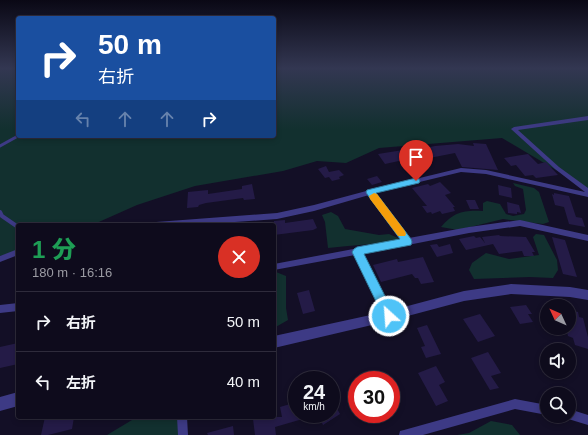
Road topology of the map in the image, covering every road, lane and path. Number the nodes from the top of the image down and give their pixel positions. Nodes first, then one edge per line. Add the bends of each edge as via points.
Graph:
1 (588, 118) edge
2 (16, 137) edge
3 (0, 146) edge
4 (588, 191) edge
5 (370, 192) junction
6 (588, 195) edge
7 (0, 212) edge
8 (183, 223) edge
9 (16, 226) edge
10 (588, 238) edge
11 (407, 242) junction
12 (357, 252) junction
13 (16, 253) edge
14 (0, 259) edge
15 (276, 267) edge
16 (588, 295) edge
17 (16, 307) edge
18 (0, 309) edge
19 (389, 316) junction
20 (276, 342) edge
21 (16, 400) edge
22 (0, 404) edge
23 (540, 409) edge
24 (576, 416) edge
25 (182, 419) edge
26 (588, 420) edge
27 (182, 435) edge
28 (404, 435) edge

1 - 4 street via 514,130
2 - 3 lane
5 - 6 street via 461,170 486,172
5 - 8 street via 277,216
5 - 11 street
7 - 9 lane
10 - 11 street via 520,223
11 - 12 street
12 - 15 street
12 - 19 street
13 - 14 street
16 - 19 street via 511,289 464,296
17 - 18 street
19 - 20 street
21 - 22 street
23 - 28 street via 515,404
24 - 26 street
25 - 27 street

